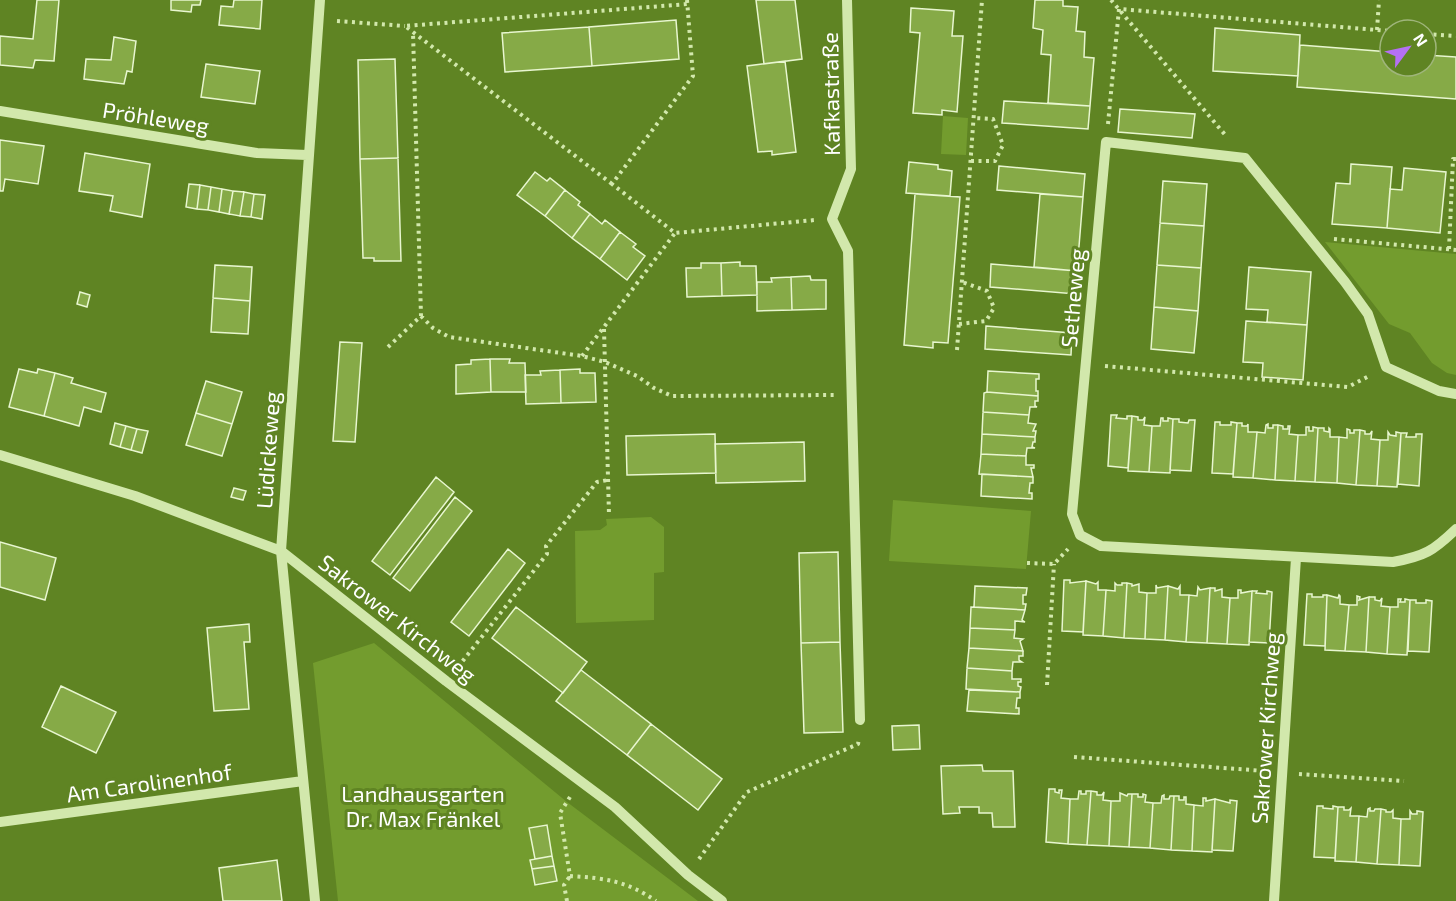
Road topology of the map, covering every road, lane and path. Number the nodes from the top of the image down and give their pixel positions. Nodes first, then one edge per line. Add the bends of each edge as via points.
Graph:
1 (320, 0) edge
2 (847, 0) edge
3 (982, 0) edge
4 (1111, 0) edge
5 (1379, 0) edge
6 (688, 2) edge
7 (1119, 9) junction
8 (318, 20) junction
9 (405, 26) junction
10 (1377, 30) joint
11 (412, 31) junction
12 (1438, 35) edge
13 (1456, 36) edge
14 (0, 111) edge
15 (974, 118) junction
16 (1106, 142) junction
17 (307, 154) junction
18 (1245, 159) junction
19 (1456, 159) edge
20 (970, 161) junction
21 (612, 184) junction
22 (832, 219) junction
23 (675, 233) junction
24 (1308, 237) junction
25 (1449, 249) junction
26 (1456, 250) edge
27 (962, 282) junction
28 (421, 316) junction
29 (960, 324) junction
30 (604, 329) junction
31 (388, 347) dead end
32 (957, 350) dead end
33 (582, 356) junction
34 (605, 362) junction
35 (1086, 364) junction
36 (1386, 367) junction
37 (1456, 394) edge
38 (852, 395) junction
39 (0, 455) edge
40 (608, 480) junction
41 (609, 515) dead end
42 (1456, 529) edge
43 (1080, 535) junction
44 (280, 551) junction
45 (1296, 558) junction
46 (1027, 563) dead end
47 (1054, 564) junction
48 (446, 681) junction
49 (1047, 685) dead end
50 (860, 720) joint
51 (1074, 757) dead end
52 (1282, 773) junction
53 (303, 781) junction
54 (1404, 781) dead end
55 (581, 782) junction
56 (0, 822) edge
57 (688, 874) junction
58 (570, 876) junction
59 (315, 901) edge
60 (567, 901) edge
61 (656, 901) edge
62 (722, 901) edge
63 (1274, 901) edge

1 - 8 street, Lüdickeweg
2 - 22 street, Kafkastraße via 851,169
3 - 15 path
4 - 7 path
5 - 10 path
6 - 9 path
6 - 21 path via 693,76
7 - 10 path
7 - 16 path
7 - 18 path
8 - 9 path
8 - 17 street, Lüdickeweg
9 - 11 path
11 - 21 path
11 - 28 path
12 - 13 path
14 - 17 street, Pröhleweg via 257,153
15 - 20 path
15 - 20 path via 993,119 1003,145 995,161
16 - 18 street
16 - 35 street, Setheweg
17 - 44 street, Lüdickeweg
18 - 24 street
19 - 25 path
20 - 27 path
21 - 23 path
22 - 23 path
22 - 38 street via 848,251
23 - 30 path
24 - 25 path
24 - 36 street via 1368,314
25 - 26 path
27 - 29 path
27 - 29 path via 987,291 994,308 986,321
28 - 31 path
28 - 33 path via 449,337
29 - 32 path
30 - 33 path
30 - 34 path
33 - 34 path
34 - 38 path via 672,396
34 - 40 path
35 - 36 path via 1348,387
35 - 43 street, Setheweg via 1072,514
36 - 37 street via 1439,391
38 - 50 street
39 - 44 street, Sakrower Kirchweg via 135,496
40 - 41 path
40 - 48 path via 597,482 546,546 547,554
42 - 45 street via 1421,556 1393,562
43 - 45 street via 1101,546
43 - 47 path
44 - 48 street, Sakrower Kirchweg
44 - 53 street, Lüdickeweg
45 - 52 street, Sakrower Kirchweg
46 - 47 path
47 - 49 path
48 - 55 street, Sakrower Kirchweg
50 - 57 path via 858,744 747,792
51 - 52 path
52 - 54 path
52 - 63 street, Sakrower Kirchweg
53 - 56 street, Am Carolinenhof
53 - 59 street, Lüdickeweg
55 - 57 street, Sakrower Kirchweg via 615,807
55 - 58 path via 560,813
57 - 62 street, Sakrower Kirchweg
58 - 60 path via 564,885
58 - 61 path via 606,878

